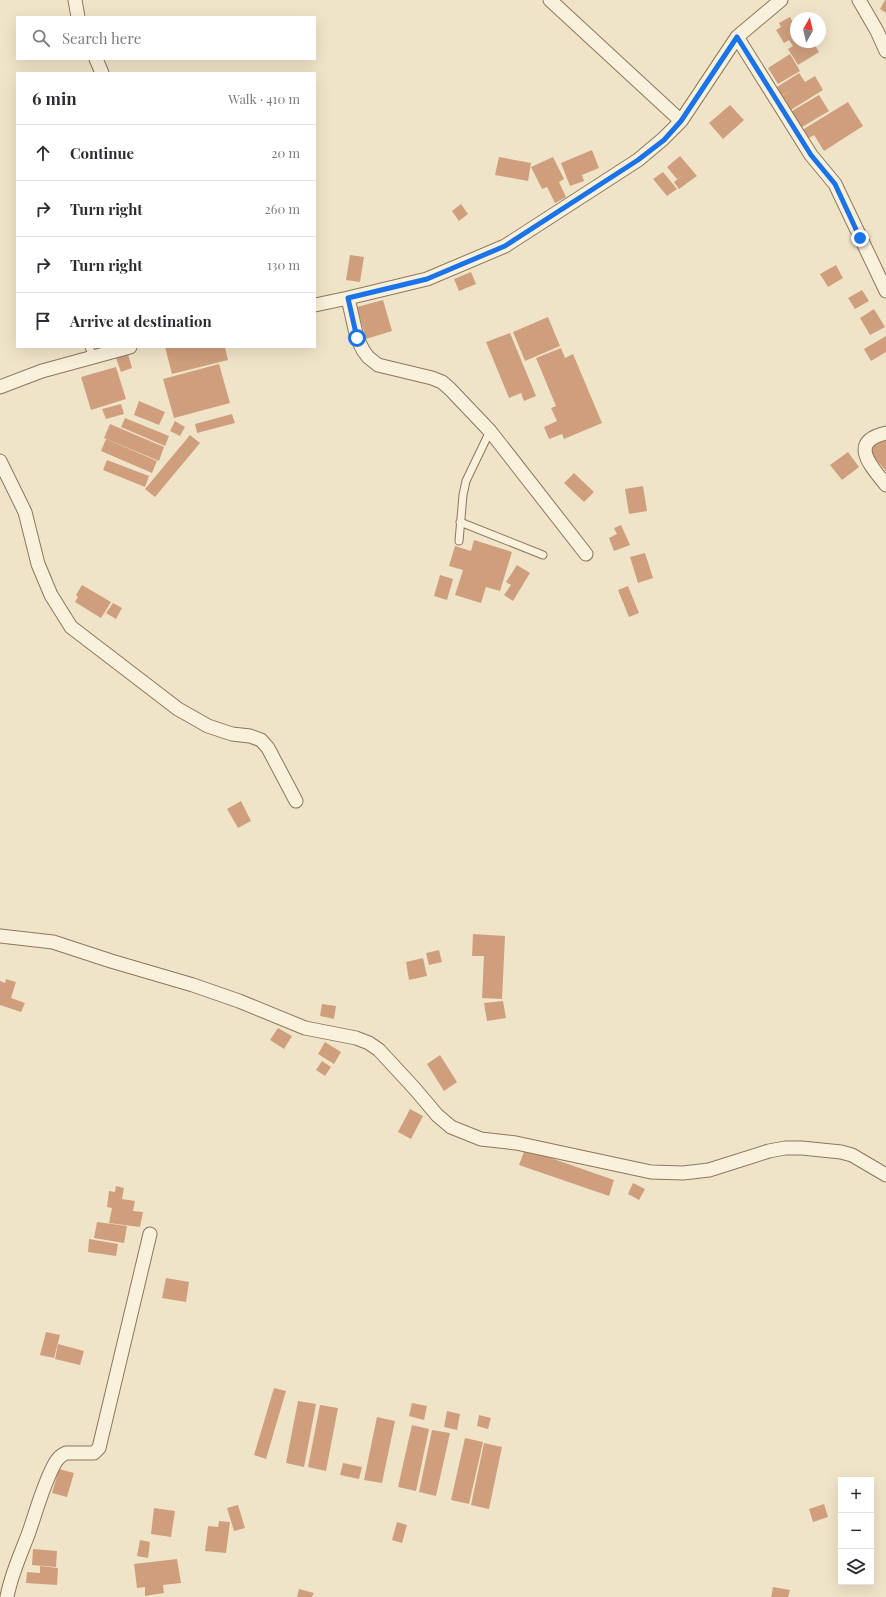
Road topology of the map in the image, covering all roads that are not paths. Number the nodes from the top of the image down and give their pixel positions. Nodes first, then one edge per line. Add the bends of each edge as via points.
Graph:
1 (75, 0) edge
2 (550, 0) edge
3 (781, 0) edge
4 (859, 0) edge
5 (78, 16) edge
6 (737, 37) junction
7 (886, 51) edge
8 (96, 60) edge
9 (102, 72) edge
10 (681, 121) junction
11 (886, 291) edge
12 (348, 298) junction
13 (316, 305) edge
14 (122, 348) edge
15 (91, 352) edge
16 (0, 387) edge
17 (490, 431) junction
18 (886, 433) edge
19 (0, 461) edge
20 (886, 485) edge
21 (460, 522) junction
22 (459, 542) dead end
23 (586, 554) dead end
24 (543, 555) dead end
25 (296, 801) dead end
26 (0, 936) edge
27 (886, 1175) edge
28 (150, 1234) dead end
29 (6, 1589) edge

1 - 5 street
2 - 10 street
3 - 6 street
4 - 7 street
6 - 10 street
6 - 11 street via 811,155 835,184
8 - 9 street
10 - 12 street via 664,140 638,160 505,246 427,279
12 - 13 street
12 - 17 street via 357,338 368,358 378,365 442,382
14 - 15 street
15 - 16 street
17 - 21 lane via 466,481
17 - 23 street
18 - 20 street via 870,440 865,448 868,463
19 - 25 street via 25,512 38,564 51,596 71,627 178,709 208,726 261,740 268,748
21 - 22 lane
21 - 24 lane
26 - 27 street via 53,942 200,987 305,1028 369,1043 379,1050 437,1115 451,1127 480,1139 516,1143 657,1172 683,1173 709,1170 769,1151 802,1148 852,1155
28 - 29 street via 99,1448 94,1453 62,1454 56,1461

